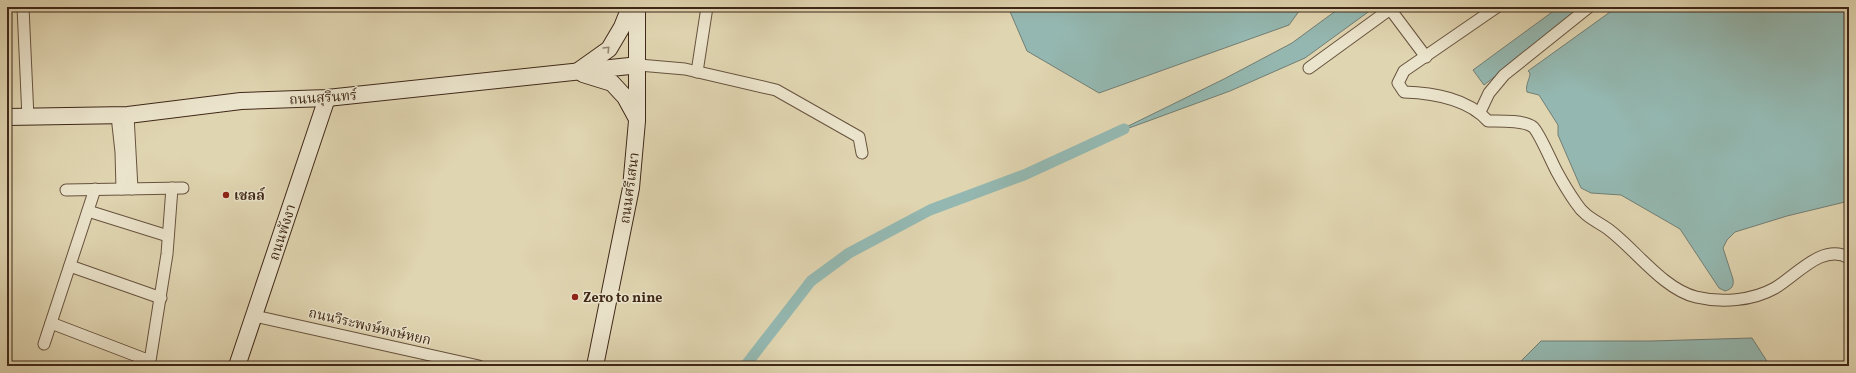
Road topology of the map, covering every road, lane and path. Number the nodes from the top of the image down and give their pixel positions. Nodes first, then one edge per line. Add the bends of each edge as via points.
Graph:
1 (23, 7) edge
2 (630, 7) edge
3 (637, 7) edge
4 (707, 7) edge
5 (1497, 7) edge
6 (1589, 7) edge
7 (1392, 8) edge
8 (1426, 57) junction
9 (638, 65) junction
10 (1309, 68) dead end
11 (576, 72) junction
12 (697, 72) junction
13 (327, 98) junction
14 (1480, 112) junction
15 (122, 116) junction
16 (7, 117) edge
17 (28, 118) junction
18 (637, 121) junction
19 (862, 153) dead end
20 (95, 189) junction
21 (127, 189) junction
22 (66, 190) dead end
23 (88, 211) junction
24 (168, 236) junction
25 (1849, 258) edge
26 (70, 266) junction
27 (160, 298) junction
28 (255, 316) junction
29 (51, 323) junction
30 (44, 344) dead end
31 (237, 366) edge
32 (479, 366) edge
33 (595, 366) edge

1 - 17 street
11 -> 2 street via 609,49
3 - 9 street, ถนนศรีเสนา
4 - 12 street
5 - 8 street
6 - 14 street via 1504,75 1489,93
7 - 8 street
7 - 10 street
8 - 14 street via 1404,71 1398,83 1404,92 1434,95 1466,104
9 - 11 street, ถนนสุรินทร์
9 - 12 street
9 - 18 street, ถนนศรีเสนา
11 - 13 street, ถนนสุรินทร์
11 - 18 street via 612,83 625,97
12 - 19 street via 776,90 858,137
13 - 15 street, ถนนสุรินทร์ via 241,101
13 - 28 street, ถนนพังงา
14 - 25 street via 1488,120 1526,124 1534,128 1557,173 1588,218 1608,229 1667,282 1694,296 1712,300 1754,296 1775,288 1826,255 1836,253
15 - 17 street, ถนนสุรินทร์
15 - 21 street via 121,152
16 - 17 street, ถนนสุรินทร์
18 - 33 street, ถนนศรีเสนา via 631,188
20 - 21 street
20 - 22 street
20 - 23 street
21 - 24 street via 177,188
23 - 24 street
23 - 26 street
24 - 27 street
26 - 27 street
26 - 29 street
27 - 29 street via 150,361
28 - 31 street, ถนนพังงา
28 - 32 street, ถนนวีระพงษ์หงษ์หยก
29 - 30 street

